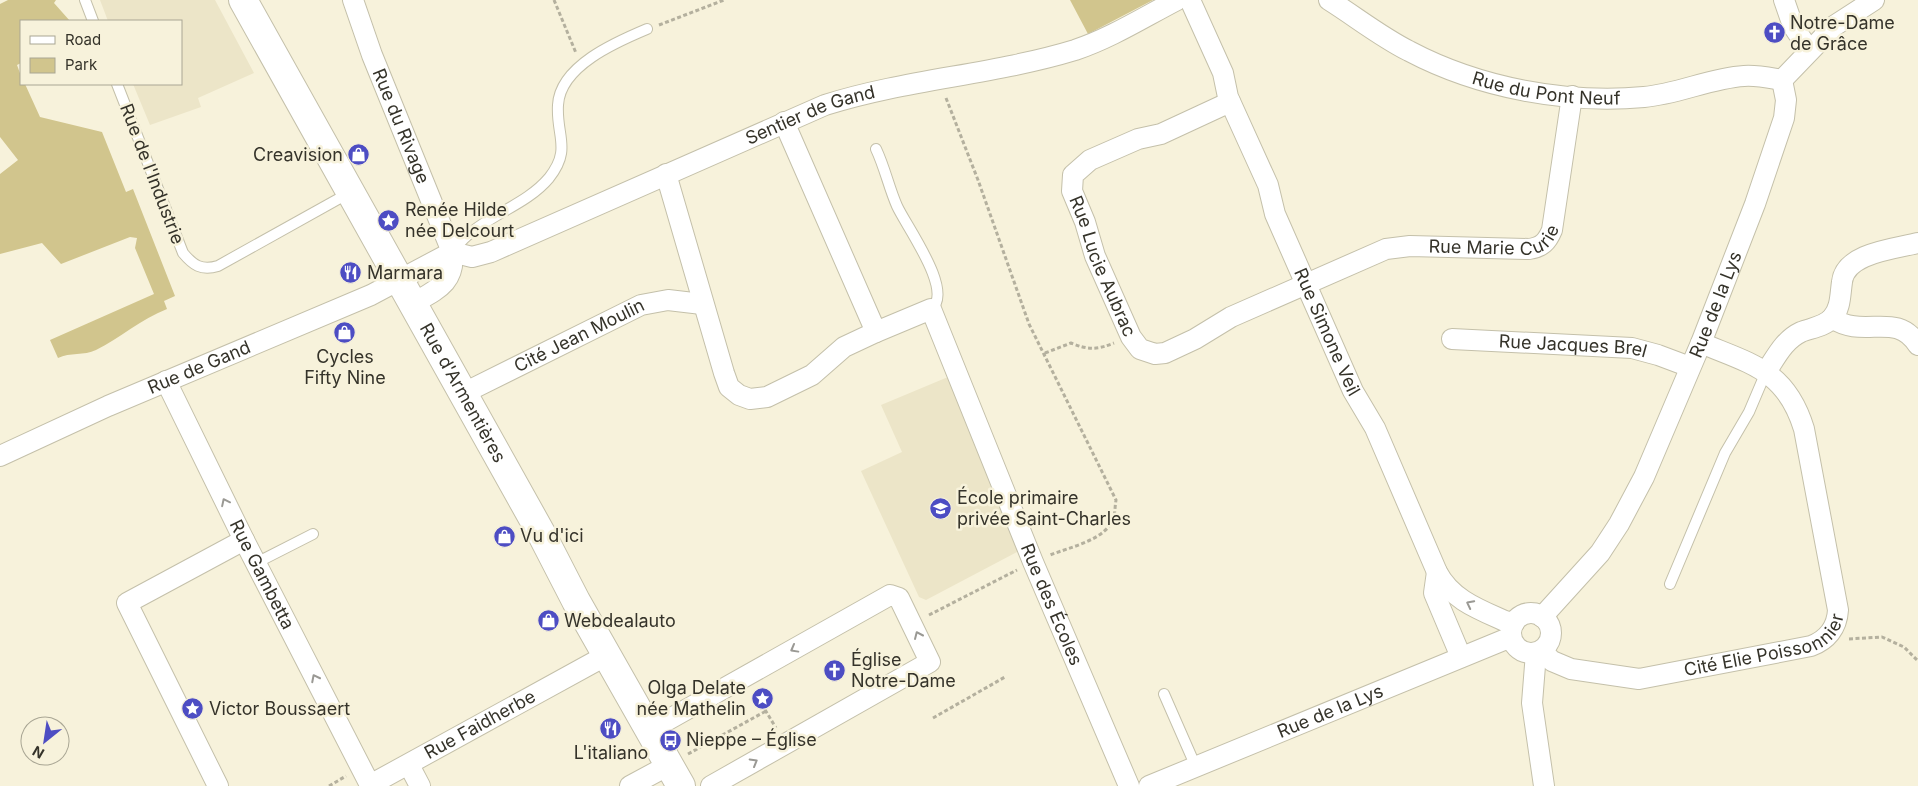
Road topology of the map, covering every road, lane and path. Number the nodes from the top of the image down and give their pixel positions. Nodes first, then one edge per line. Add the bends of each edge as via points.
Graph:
1 (85, 0) edge
2 (243, 0) edge
3 (353, 0) edge
4 (554, 0) edge
5 (724, 0) edge
6 (1177, 0) edge
7 (1190, 0) edge
8 (1329, 0) edge
9 (1784, 0) edge
10 (1874, 0) edge
11 (93, 20) edge
12 (647, 29) joint
13 (1809, 50) junction
14 (581, 66) junction
15 (938, 78) junction
16 (1782, 80) junction
17 (117, 85) edge
18 (1572, 96) junction
19 (1230, 102) junction
20 (784, 122) junction
21 (876, 149) dead end
22 (666, 174) junction
23 (350, 192) junction
24 (1918, 243) edge
25 (452, 252) junction
26 (399, 280) junction
27 (1306, 284) junction
28 (412, 304) junction
29 (702, 304) junction
30 (931, 309) junction
31 (1832, 318) junction
32 (876, 332) junction
33 (1131, 337) junction
34 (1452, 339) dead end
35 (1700, 343) junction
36 (1918, 344) edge
37 (1045, 353) junction
38 (1690, 367) junction
39 (1766, 372) junction
40 (166, 381) junction
41 (462, 394) junction
42 (0, 456) edge
43 (313, 534) dead end
44 (244, 540) junction
45 (1033, 562) junction
46 (256, 563) junction
47 (1436, 572) junction
48 (1670, 584) dead end
49 (1542, 616) junction
50 (913, 623) junction
51 (1512, 630) junction
52 (1824, 640) junction
53 (1539, 652) junction
54 (607, 655) junction
55 (1460, 657) junction
56 (1918, 661) edge
57 (745, 676) junction
58 (1005, 677) dead end
59 (1164, 694) dead end
60 (766, 711) junction
61 (934, 718) dead end
62 (650, 730) junction
63 (785, 744) junction
64 (409, 765) junction
65 (1196, 767) junction
66 (361, 768) joint
67 (679, 768) edge
68 (218, 786) edge
69 (420, 786) edge
70 (630, 786) edge
71 (711, 786) edge
72 (1129, 786) edge
73 (1149, 786) edge
74 (1544, 786) edge

1 - 11 lane
2 - 23 main road, Rue d'Armentières
3 - 25 street, Rue du Rivage
4 - 14 path
5 - 12 path
6 - 15 street, Sentier de Gand via 1077,49
7 - 19 street, Rue Simone Veil via 1223,73
8 - 18 street, Rue du Pont Neuf via 1394,42 1438,65 1509,87
9 - 13 street via 1793,26
10 - 13 street via 1843,19
12 - 14 lane via 606,48
13 - 16 street
14 - 25 lane via 560,96 558,106 563,150 555,168 528,198 468,235
15 - 20 street, Sentier de Gand via 856,95
15 - 37 path via 1030,324
16 - 18 street, Rue du Pont Neuf via 1745,76 1647,97
16 - 35 street, Rue de la Lys via 1786,108 1782,127
17 - 23 lane, Rue de l'Industrie via 183,252 196,266 218,266
18 - 27 street, Rue Marie Curie via 1552,230 1541,246 1529,249 1396,246
19 - 27 street, Rue Simone Veil via 1268,185 1275,214
19 - 33 street, Rue Lucie Aubrac via 1161,134 1138,139 1090,160 1073,175 1073,197
20 - 22 street, Sentier de Gand
20 - 32 street
21 - 30 lane via 898,209 929,263 939,298
22 - 25 street, Sentier de Gand via 491,252 472,256
22 - 29 street
23 - 26 main road, Rue d'Armentières
24 - 31 street via 1852,262 1844,273 1838,308
25 - 26 street
25 - 28 street, Rue du Rivage via 453,268 447,279
26 - 28 main road, Rue d'Armentières
26 - 40 street, Rue de Gand via 371,295
27 - 33 street, Rue Lucie Aubrac via 1231,317 1165,353 1144,351
27 - 47 street, Rue Simone Veil via 1352,390 1375,428
28 - 41 main road, Rue d'Armentières
29 - 32 street via 726,380 734,391 750,399 767,397 812,374 844,347
29 - 41 street, Cité Jean Moulin via 668,300 641,305
30 - 32 street
30 - 45 street, Rue des Écoles
31 - 36 street via 1854,328 1899,327
31 - 39 street via 1791,338
33 - 37 path via 1100,349 1088,350 1071,343
34 - 38 street, Rue Jacques Brel via 1632,348
35 - 38 street, Rue de la Lys
35 - 39 street, Cité Elie Poissonnier
37 - 45 path via 1116,500 1109,527 1098,536
38 - 49 street, Rue de la Lys via 1644,476 1619,524 1587,569
39 - 48 lane via 1749,412 1725,454
39 - 52 street, Cité Elie Poissonnier via 1789,395 1804,429 1838,610 1836,624
40 - 42 street, Rue de Gand
44 -> 40 street, Rue Gambetta
41 - 54 main road, Rue d'Armentières
43 - 46 lane
44 - 46 street, Rue Gambetta
44 - 68 street via 128,603
45 - 50 path
45 - 72 street, Rue des Écoles
66 -> 46 street, Rue Gambetta
51 -> 47 street, Rue Simone Veil via 1499,618 1457,597 1446,588
47 - 55 street via 1434,593
49 - 51 street via 1527,614
49 - 53 street via 1552,634 1550,642
50 -> 57 street via 899,598 890,595
63 -> 50 street via 930,662
51 - 53 street via 1520,650 1528,654
51 - 55 street, Rue de la Lys
52 - 53 street, Cité Elie Poissonnier via 1811,646 1639,679 1571,669
52 - 56 path via 1882,637 1904,647
53 - 74 street via 1532,703
54 - 62 main road, Rue d'Armentières
54 - 64 street, Rue Faidherbe
55 - 65 street, Rue de la Lys
57 - 60 path
57 - 62 street
58 - 61 path
59 - 65 lane
60 - 63 path
60 - 67 path
62 - 67 main road, Rue d'Armentières
71 -> 63 street
64 - 66 street, Rue Faidherbe via 370,785
64 - 69 street
65 - 73 street, Rue de la Lys
67 - 70 street

